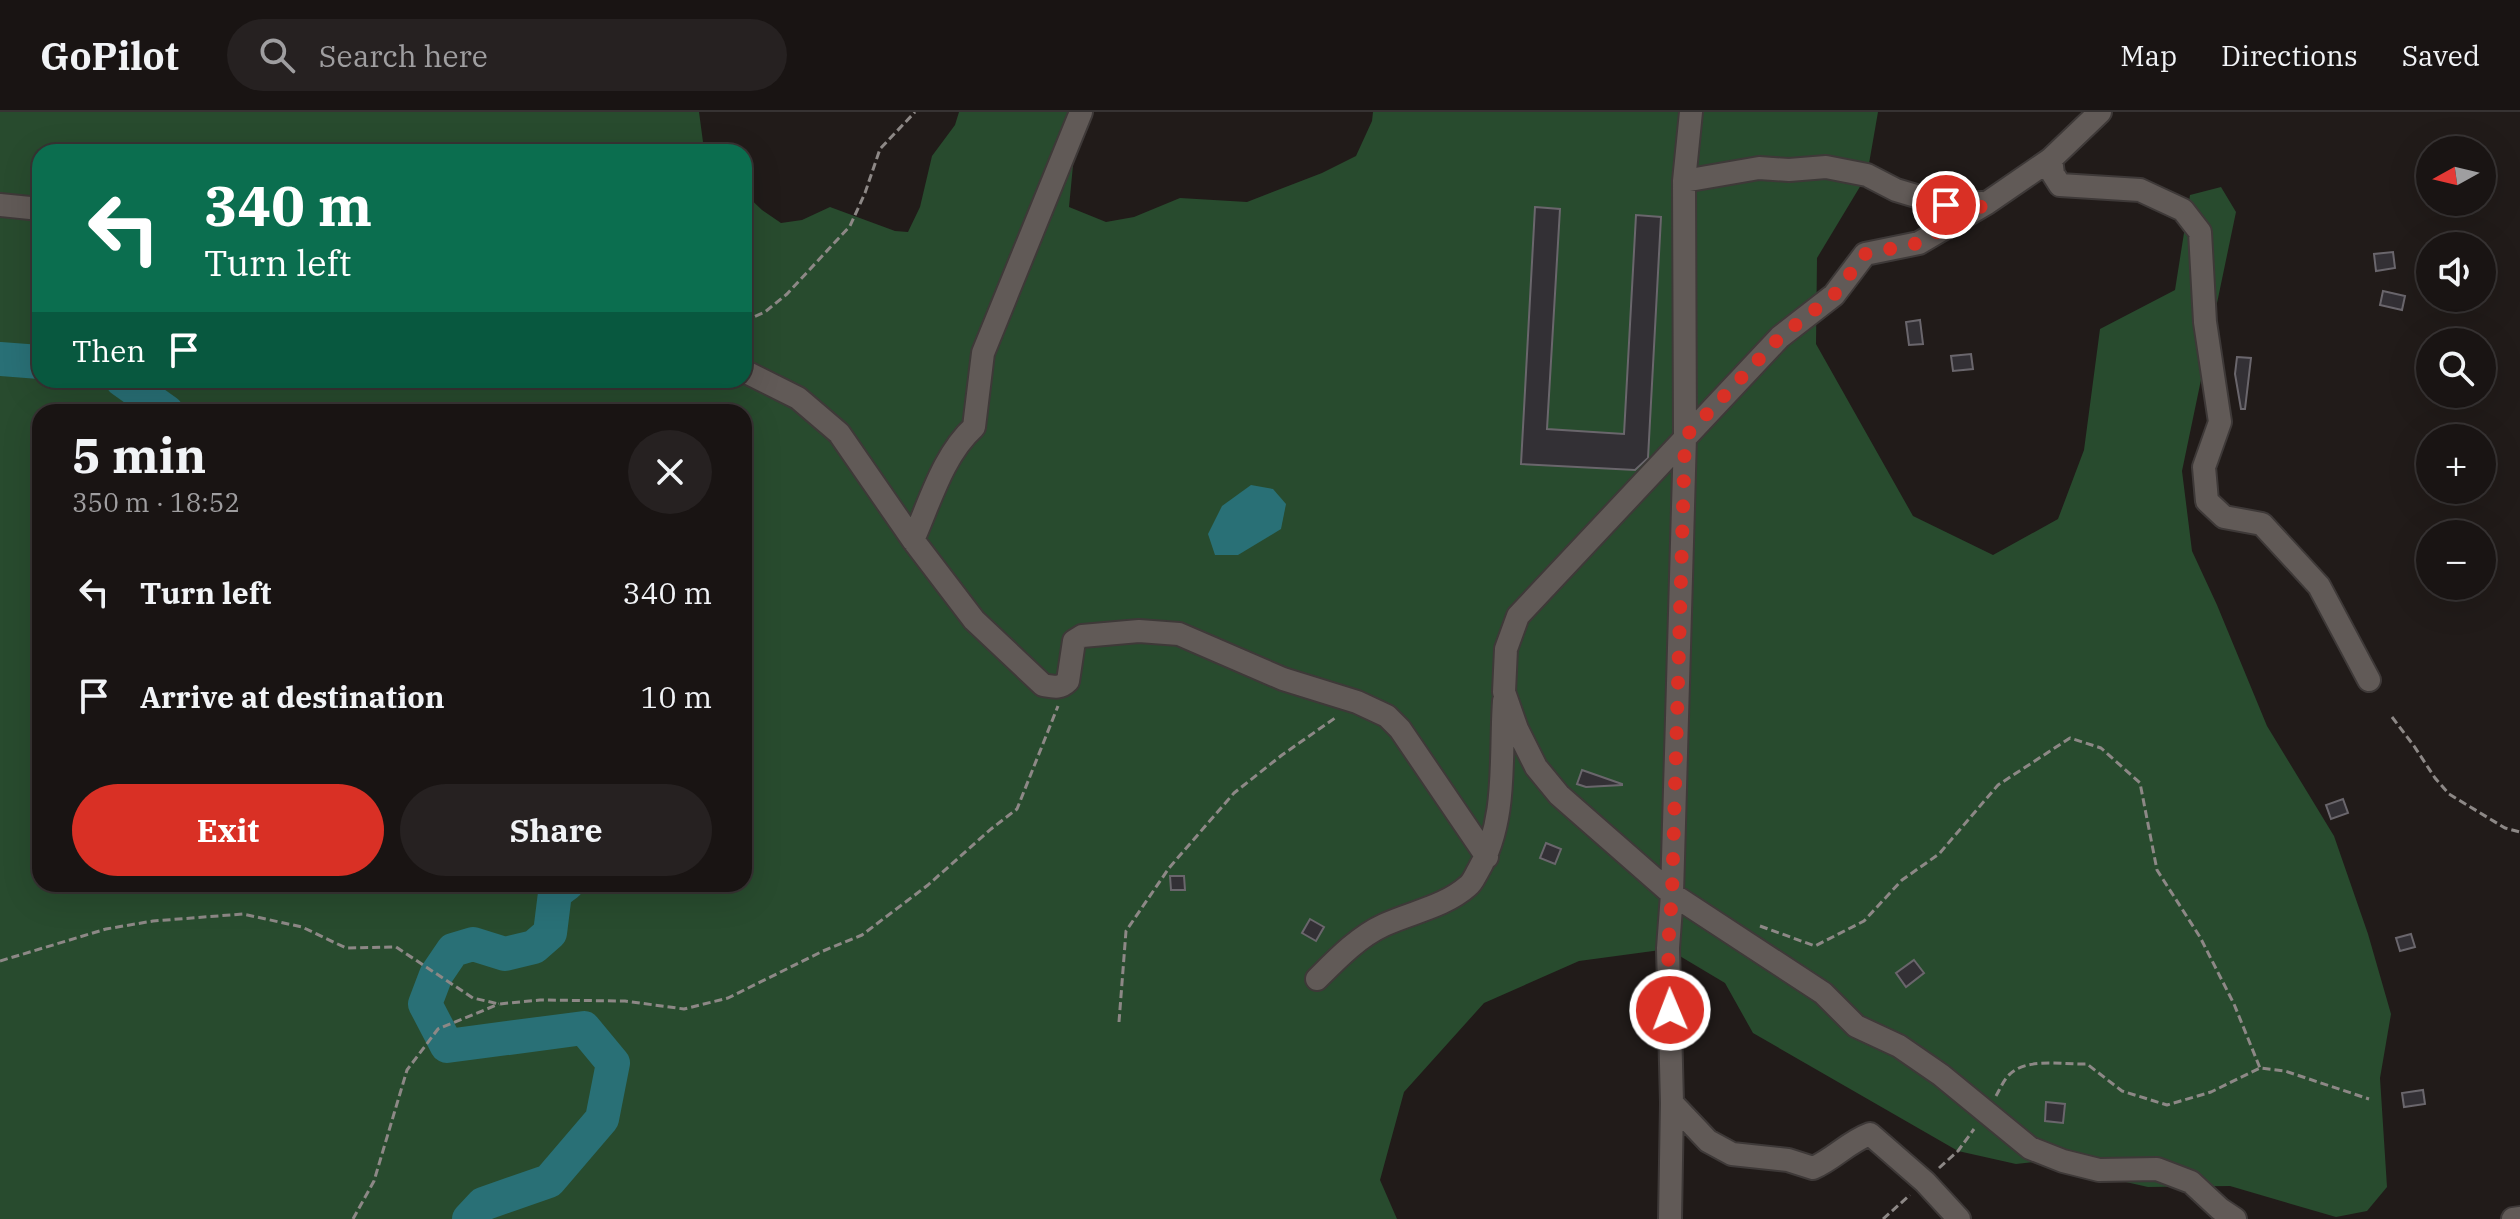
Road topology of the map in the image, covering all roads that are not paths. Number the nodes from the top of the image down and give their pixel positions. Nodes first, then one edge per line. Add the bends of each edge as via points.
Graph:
1 (1081, 112) edge
2 (1691, 112) edge
3 (2100, 112) edge
4 (2051, 159) junction
5 (1684, 181) junction
6 (1987, 203) junction
7 (0, 205) edge
8 (32, 208) edge
9 (752, 375) edge
10 (1685, 437) junction
11 (913, 540) junction
12 (2369, 680) dead end
13 (1504, 692) junction
14 (1487, 857) junction
15 (1672, 894) junction
16 (1317, 979) dead end
17 (1672, 1103) junction
18 (2520, 1218) edge
19 (1670, 1219) edge
20 (1959, 1219) edge
21 (2235, 1219) edge
22 (2513, 1219) edge

1 - 11 street via 983,353 974,427 952,453
2 - 5 street
3 - 4 street
4 - 6 street
4 - 12 street via 2060,185 2140,190 2183,210 2200,232 2205,322 2220,422 2204,467 2207,501 2224,517 2262,524 2319,586
5 - 6 street via 1759,168 1826,167 1867,175 1946,205
5 - 10 street
6 - 10 street via 1919,243 1865,254 1834,295 1780,337
7 - 8 street
9 - 11 street via 798,398 839,433
10 - 13 street via 1518,616 1506,649
10 - 15 street
11 - 14 street via 974,620 1043,685 1055,688 1068,681 1074,641 1082,636 1179,634 1387,716
13 - 14 street via 1502,783
13 - 15 street via 1536,767 1559,795
14 - 16 street via 1470,885 1440,904 1382,925
15 - 17 street
15 - 21 street via 1823,993 1856,1026 1899,1046 2030,1148 2099,1170 2157,1169 2191,1182
17 - 19 street
17 - 20 street via 1708,1141 1732,1154 1813,1168 1870,1134
18 - 22 street

